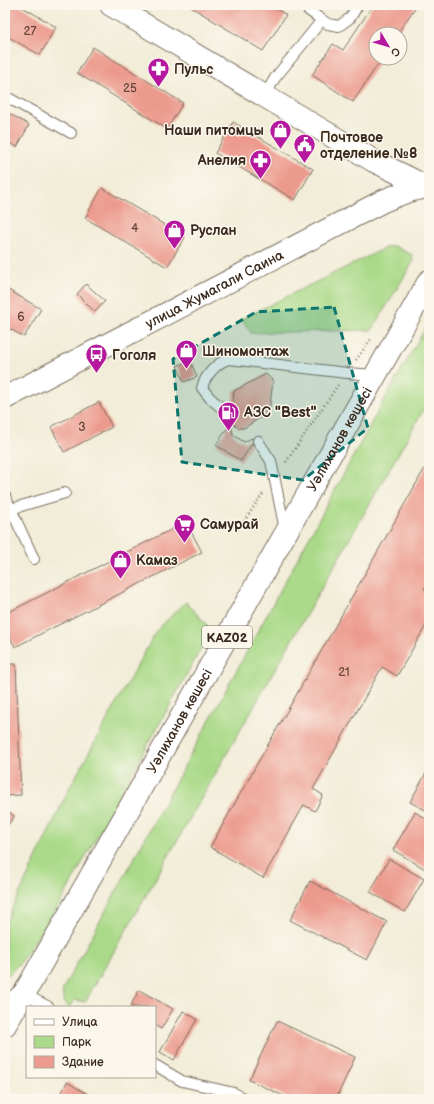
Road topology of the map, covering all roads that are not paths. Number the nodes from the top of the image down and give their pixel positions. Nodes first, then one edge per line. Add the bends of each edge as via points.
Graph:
1 (111, 5) edge
2 (306, 5) edge
3 (358, 5) edge
4 (322, 20) junction
5 (265, 95) junction
6 (5, 96) edge
7 (71, 133) dead end
8 (428, 188) edge
9 (429, 281) edge
10 (376, 374) junction
11 (5, 398) edge
12 (224, 410) dead end
13 (258, 441) dead end
14 (65, 493) dead end
15 (5, 496) edge
16 (12, 510) junction
17 (286, 533) junction
18 (34, 559) dead end
19 (24, 994) junction
20 (47, 1006) edge
21 (5, 1010) edge
22 (5, 1025) edge
23 (156, 1066) edge
24 (244, 1099) edge

1 - 5 main road
2 - 4 lane via 308,10
3 - 4 lane via 350,18 339,26
4 - 5 lane via 275,78
5 - 8 main road via 374,161
6 - 7 lane
8 - 11 main road, улица Жумагали Саина via 408,191 382,201
9 - 10 main road, Уәлиханов көшесі / KАZ02
10 - 12 lane via 224,360 208,377 202,388
10 - 17 main road, Уәлиханов көшесі / KАZ02
13 - 17 lane via 271,461
14 - 16 lane
15 - 16 lane
16 - 18 lane
17 - 19 main road, Уәлиханов көшесі / KАZ02
19 - 20 lane
19 - 21 main road, Уәлиханов көшесі / KАZ02
19 - 22 main road, Уәлиханов көшесі
23 - 24 lane via 182,1080 234,1093

